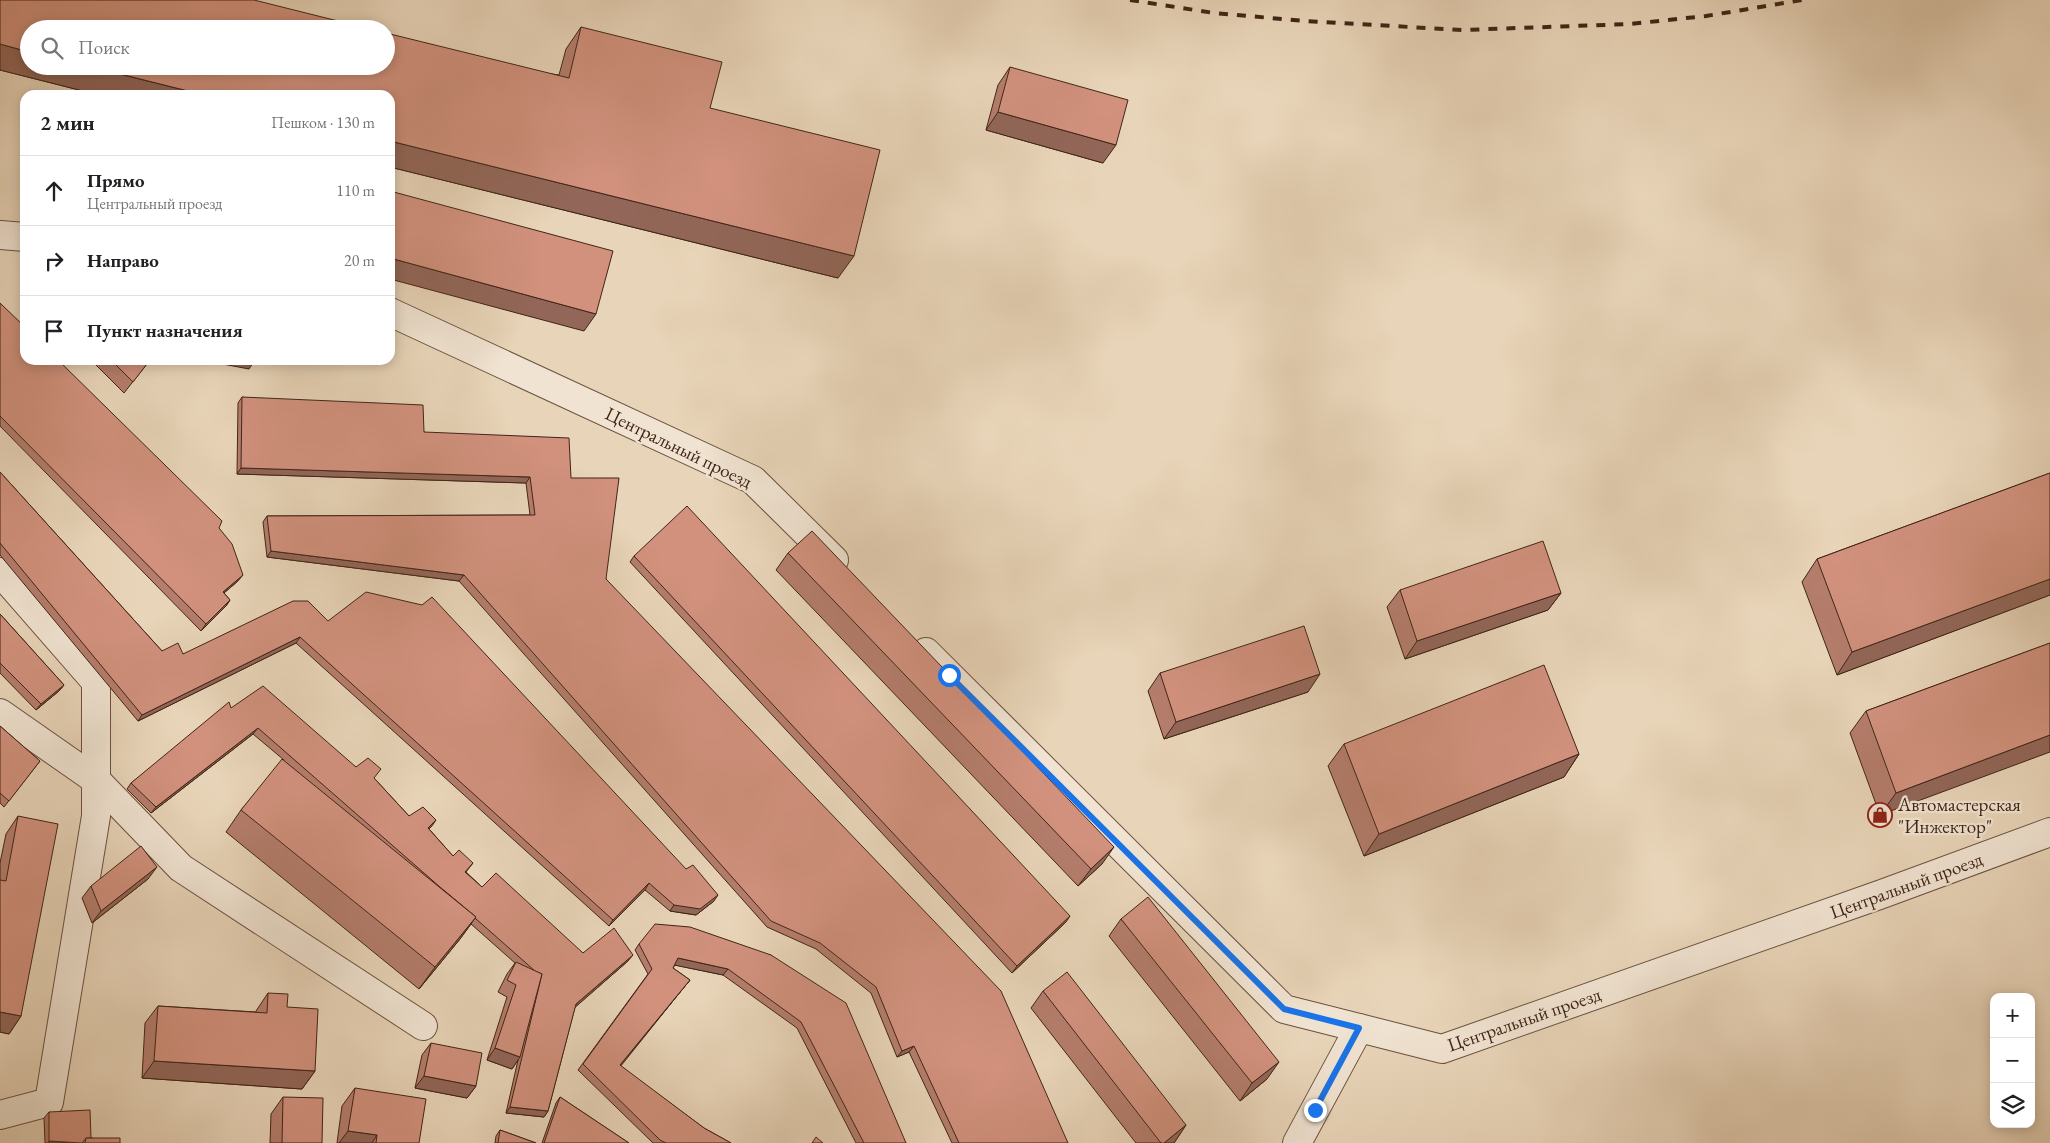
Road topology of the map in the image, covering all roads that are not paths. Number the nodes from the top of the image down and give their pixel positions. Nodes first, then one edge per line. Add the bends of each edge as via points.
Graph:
1 (0, 235) edge
2 (20, 237) edge
3 (395, 314) edge
4 (0, 572) edge
5 (848, 574) edge
6 (911, 636) edge
7 (0, 713) edge
8 (96, 780) junction
9 (2050, 832) edge
10 (423, 1026) dead end
11 (1359, 1028) junction
12 (0, 1115) edge
13 (1297, 1143) edge

1 - 2 street
3 - 5 street, Центральный проезд via 753,480
4 - 8 street via 96,682
6 - 11 street, Центральный проезд via 1284,1009
7 - 8 street
8 - 10 street via 181,868
8 - 12 street via 96,816 47,1114
9 - 11 street, Центральный проезд via 1442,1049
11 - 13 street

